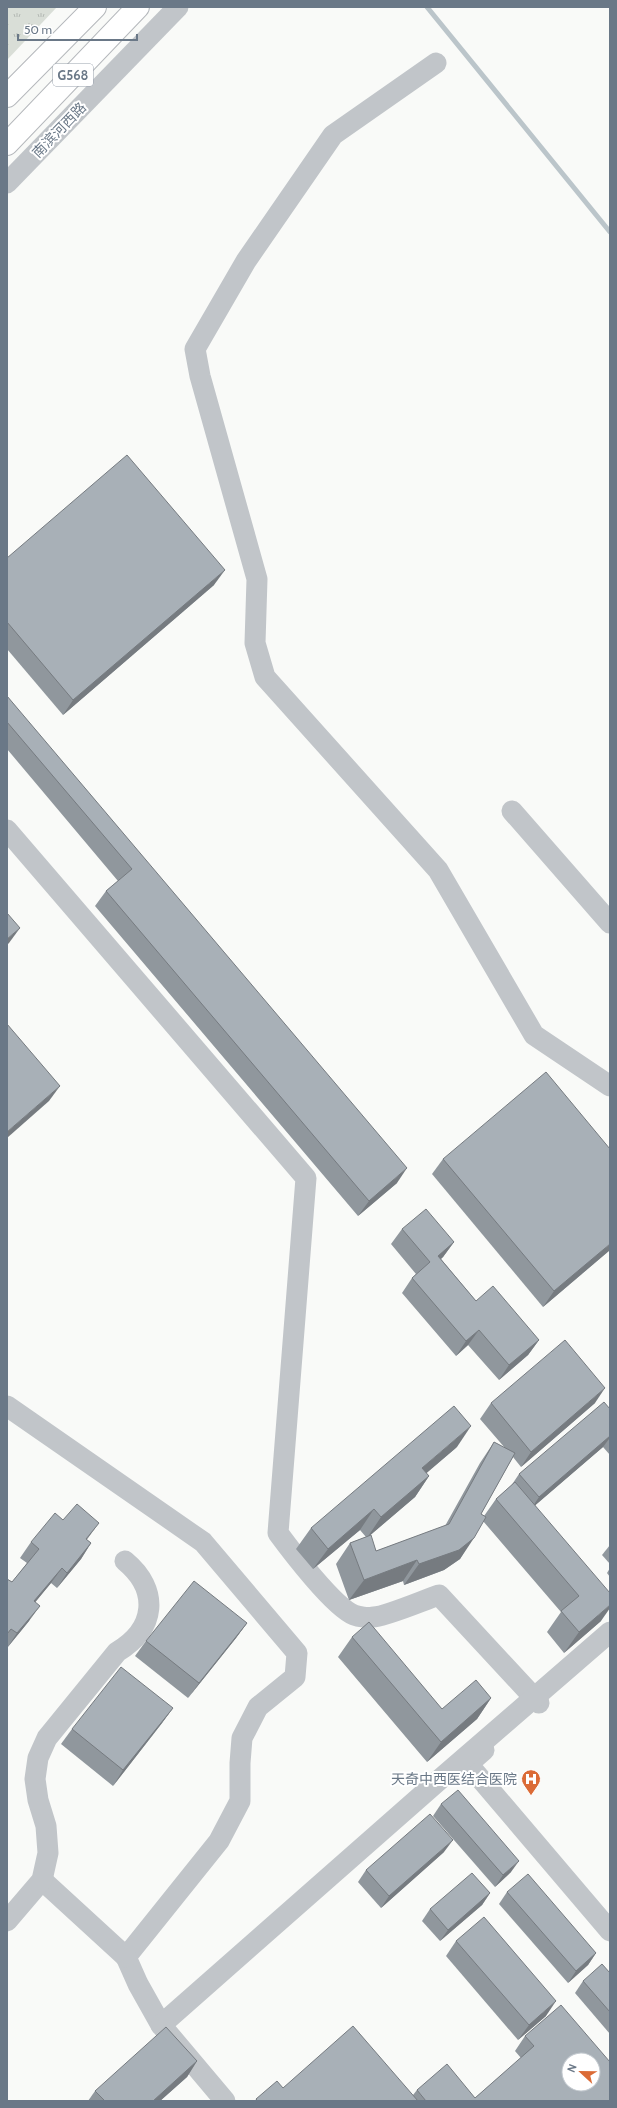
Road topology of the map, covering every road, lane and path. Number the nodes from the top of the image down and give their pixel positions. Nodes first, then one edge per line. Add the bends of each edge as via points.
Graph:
1 (94, 7) edge
2 (138, 7) edge
3 (178, 7) edge
4 (436, 63) dead end
5 (7, 96) edge
6 (7, 144) edge
7 (7, 183) edge
8 (512, 811) dead end
9 (7, 830) edge
10 (610, 923) edge
11 (610, 1086) edge
12 (7, 1406) edge
13 (125, 1562) dead end
14 (610, 1632) edge
15 (610, 1654) edge
16 (537, 1700) junction
17 (42, 1880) junction
18 (7, 1921) edge
19 (610, 1931) edge
20 (126, 1957) junction
21 (161, 2025) junction
22 (225, 2101) edge

1 - 5 highway, G568
2 - 6 highway, 南滨河西路 / G568
3 - 7 street, 南滨河西路
4 - 11 street via 333,135 246,261 195,349 200,376 257,580 255,643 266,677 438,870 534,1035
8 - 10 street
9 - 16 street via 306,1178 278,1533 323,1587 355,1616 374,1617 439,1595
12 - 20 street via 203,1542 297,1654 295,1677 258,1707 242,1738 240,1801 219,1841
13 - 17 street via 137,1572 146,1585 148,1617 142,1631 131,1644 117,1652 47,1738 38,1758 35,1779 46,1826 48,1853
14 - 16 street
15 - 16 street via 601,1653
16 - 19 street via 468,1764
16 - 21 street
17 - 18 street
17 - 20 street
20 - 21 street
21 - 22 street

